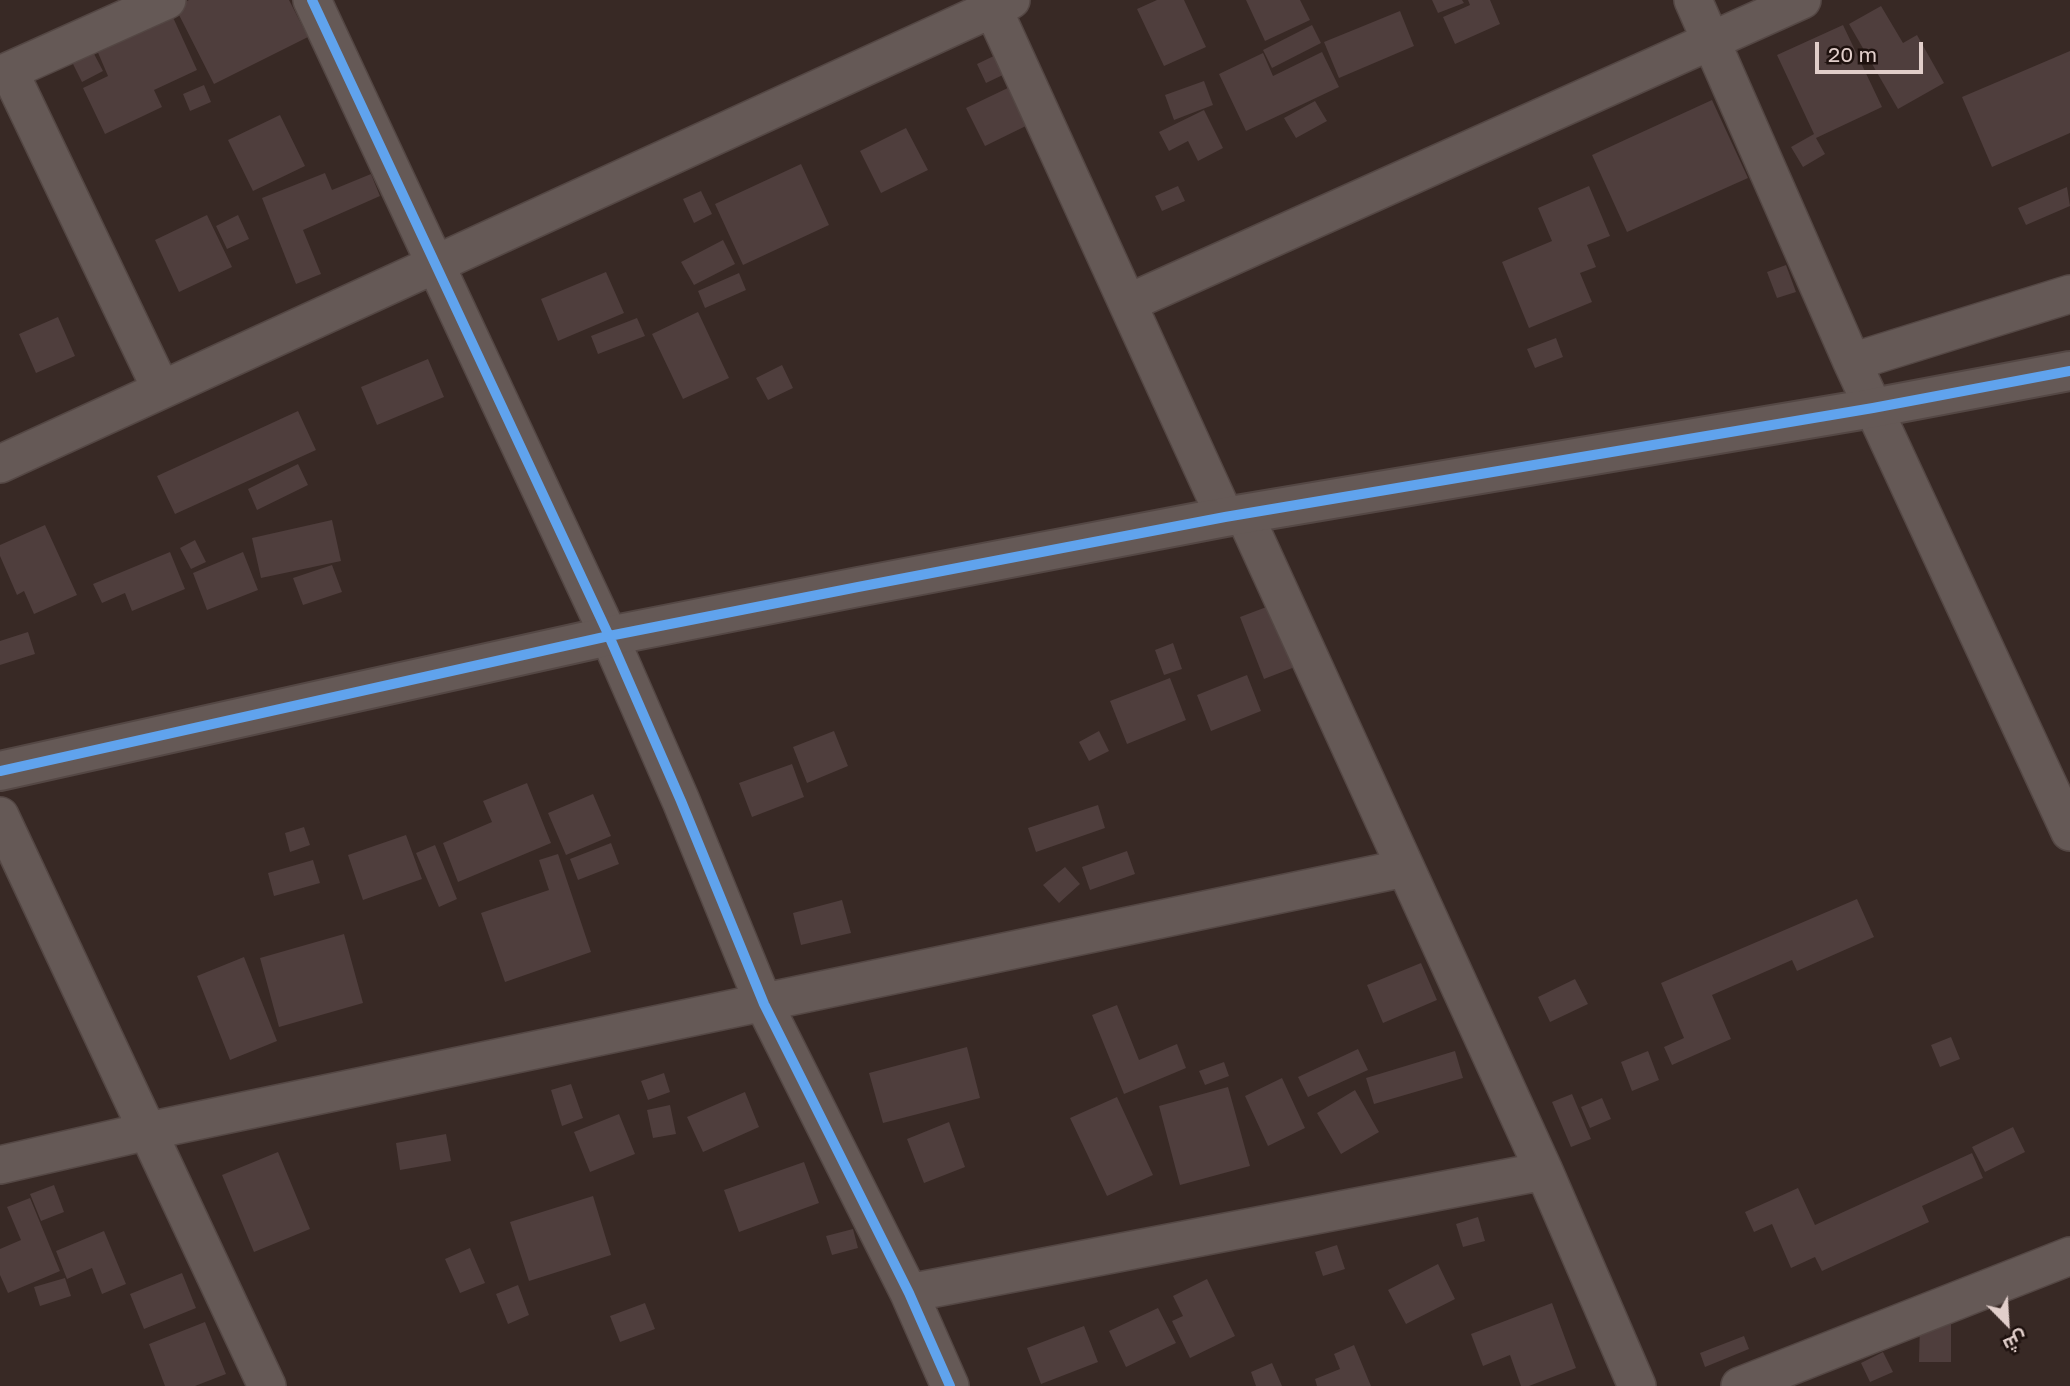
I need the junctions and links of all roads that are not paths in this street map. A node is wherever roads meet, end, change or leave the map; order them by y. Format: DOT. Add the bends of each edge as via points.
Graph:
graph roads {
  1 [pos="167,0"];
  2 [pos="312,0"];
  3 [pos="1693,0"];
  4 [pos="1802,0"];
  5 [pos="998,3"];
  6 [pos="1713,42"];
  7 [pos="5,73"];
  8 [pos="435,262"];
  9 [pos="2070,294"];
  10 [pos="1128,303"];
  11 [pos="1852,362"];
  12 [pos="2070,370"];
  13 [pos="161,389"];
  14 [pos="1873,408"];
  15 [pos="0,464"];
  16 [pos="1234,516"];
  17 [pos="609,636"];
  18 [pos="0,771"];
  19 [pos="0,816"];
  20 [pos="2070,832"];
  21 [pos="1405,868"];
  22 [pos="764,1004"];
  23 [pos="148,1131"];
  24 [pos="0,1165"];
  25 [pos="1544,1171"];
  26 [pos="2070,1256"];
  27 [pos="909,1293"];
  28 [pos="267,1386"];
  29 [pos="950,1386"];
  30 [pos="1637,1386"];
  31 [pos="1740,1386"];
  1 -- 7 [label="street"];
  2 -- 8 [label="street"];
  3 -- 6 [label="street"];
  4 -- 6 [label="street"];
  5 -- 8 [label="street"];
  5 -- 10 [label="street"];
  6 -- 10 [label="street"];
  6 -- 11 [label="street"];
  7 -- 13 [label="street"];
  8 -- 13 [label="street"];
  8 -- 17 [label="street"];
  9 -- 11 [label="street"];
  10 -- 16 [label="street"];
  11 -- 14 [label="street"];
  12 -- 14 [label="street"];
  13 -- 15 [label="street"];
  14 -- 16 [label="street"];
  14 -- 20 [label="street"];
  16 -- 17 [label="street"];
  16 -- 21 [label="street"];
  17 -- 18 [label="street"];
  17 -- 22 [label="street"];
  19 -- 23 [label="street"];
  21 -- 22 [label="street"];
  21 -- 25 [label="street"];
  22 -- 23 [label="street"];
  22 -- 27 [label="street"];
  23 -- 24 [label="street"];
  23 -- 28 [label="street"];
  25 -- 27 [label="street"];
  25 -- 30 [label="street"];
  26 -- 31 [label="street"];
  27 -- 29 [label="street"];
}
